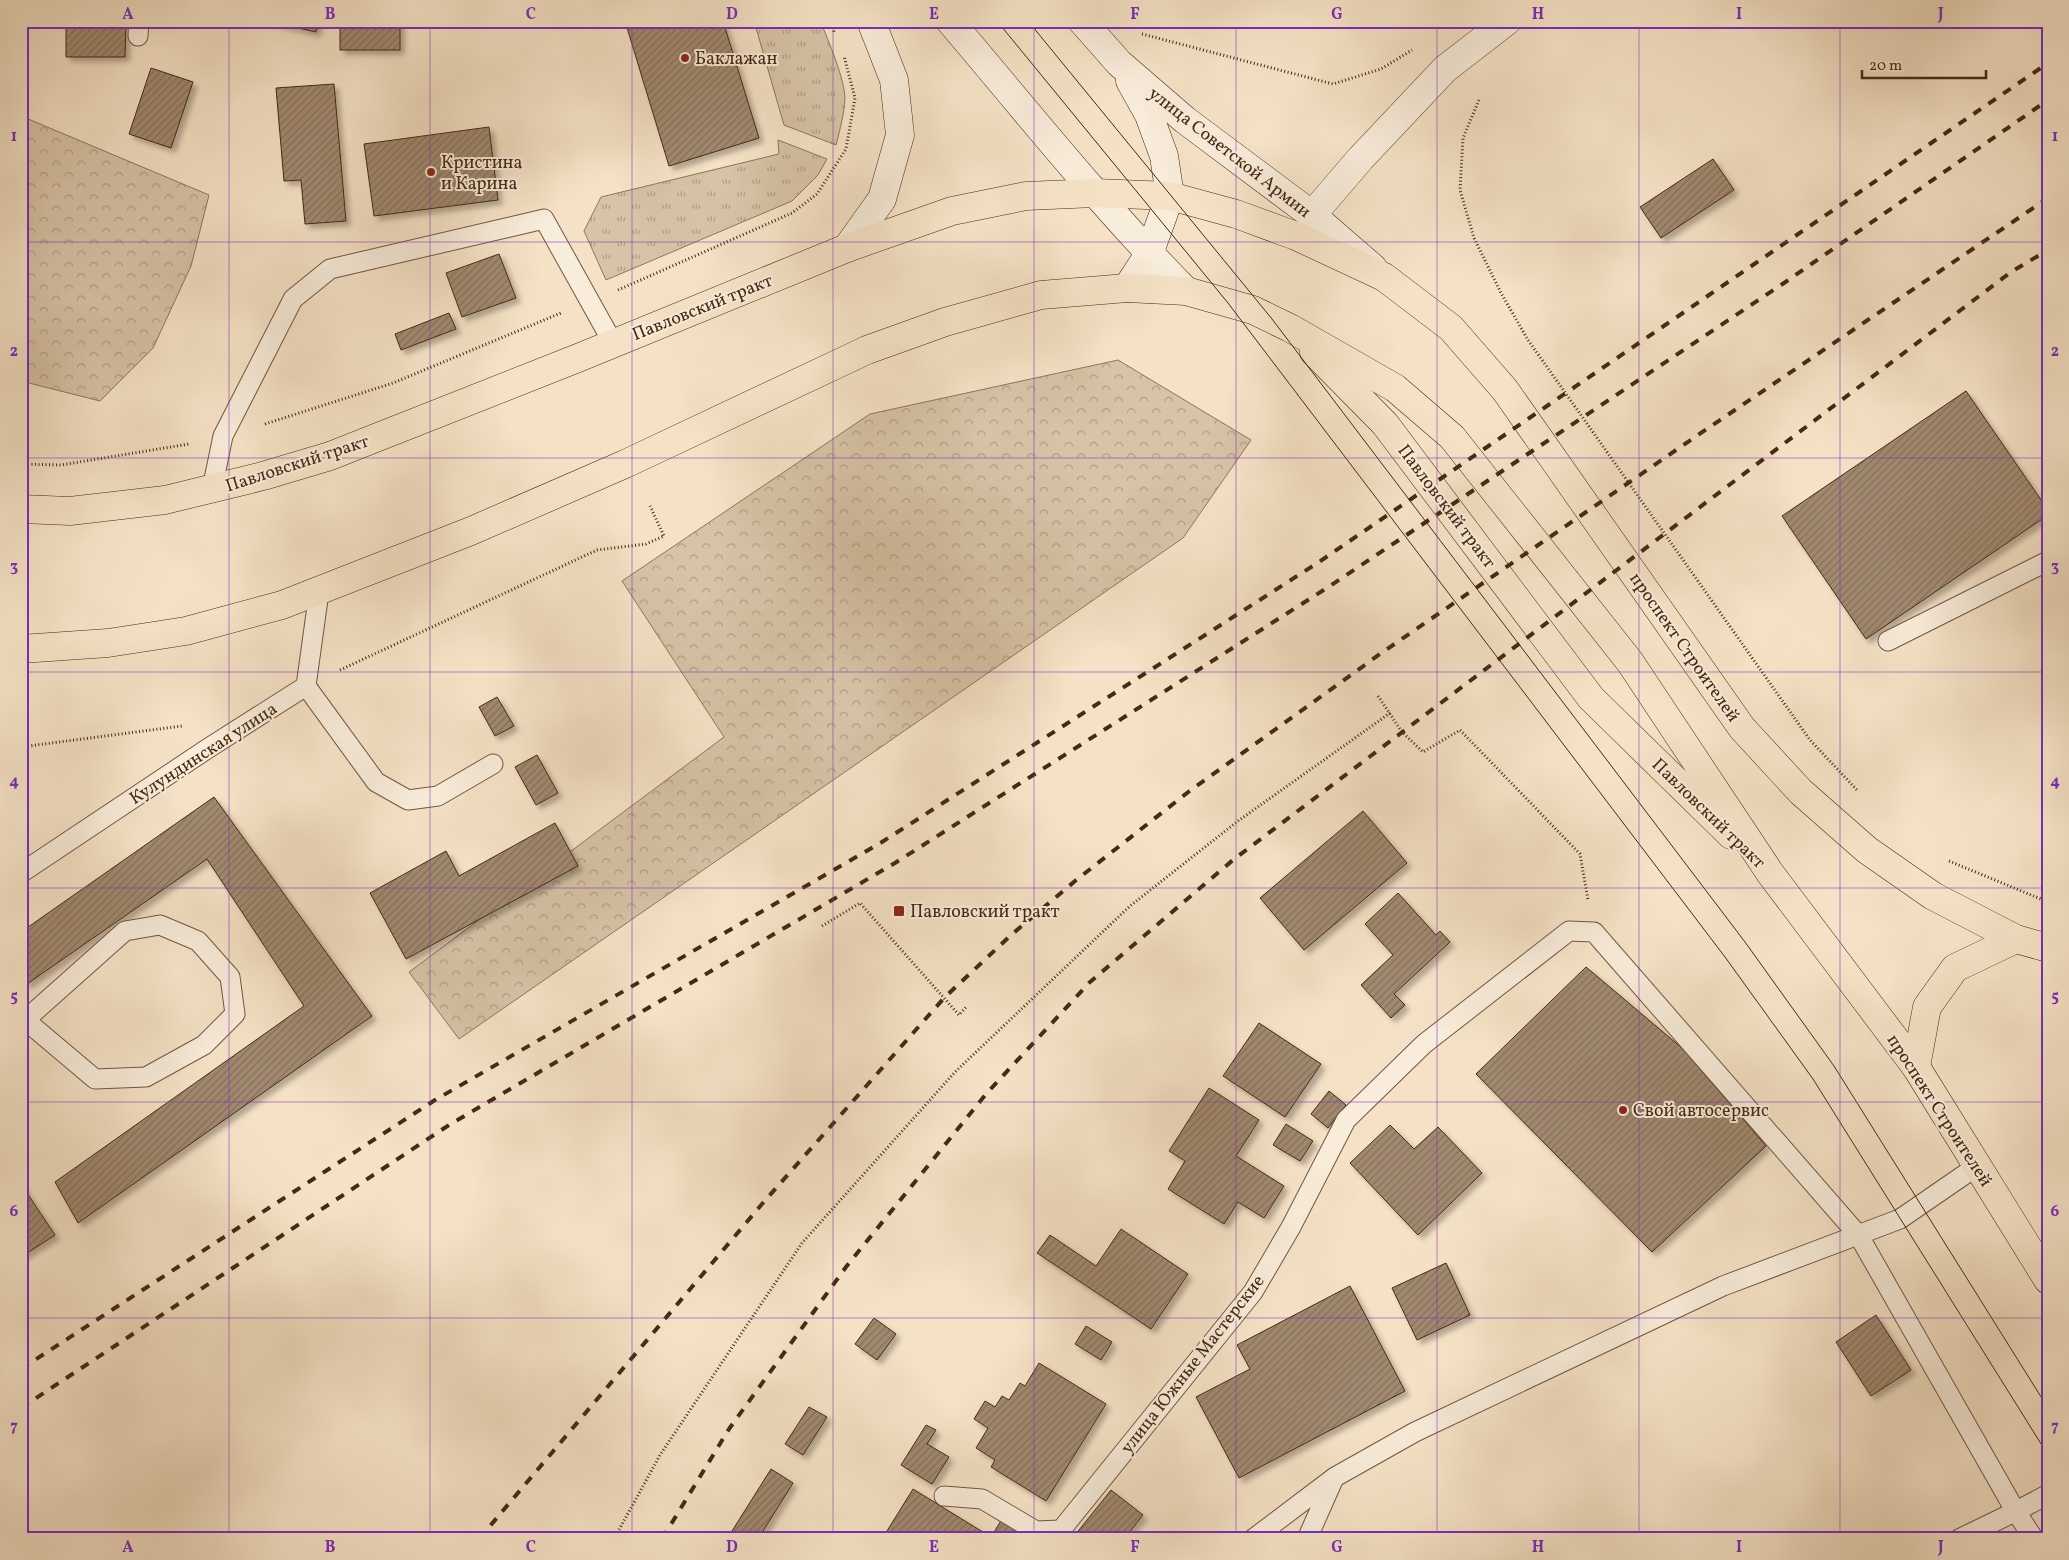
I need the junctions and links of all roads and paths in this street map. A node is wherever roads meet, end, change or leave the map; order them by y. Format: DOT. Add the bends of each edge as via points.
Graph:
graph roads {
  1 [pos="830,21"];
  2 [pos="871,21"];
  3 [pos="950,21"];
  4 [pos="1082,21"];
  5 [pos="1508,21"];
  6 [pos="1137,33"];
  7 [pos="837,37"];
  8 [pos="1419,45"];
  9 [pos="843,53"];
  10 [pos="1119,63"];
  11 [pos="1479,100"];
  12 [pos="1095,192"];
  13 [pos="1170,196"];
  14 [pos="1312,215"];
  15 [pos="847,248"];
  16 [pos="1150,254"];
  17 [pos="1384,277"];
  18 [pos="1126,288"];
  19 [pos="1186,291"];
  20 [pos="590,302"];
  21 [pos="1290,328"];
  22 [pos="613,343"];
  23 [pos="223,436"];
  24 [pos="21,464"];
  25 [pos="212,489"];
  26 [pos="650,506"];
  27 [pos="21,509"];
  28 [pos="2048,561"];
  29 [pos="318,592"];
  30 [pos="1888,641"];
  31 [pos="21,649"];
  32 [pos="306,686"];
  33 [pos="1378,696"];
  34 [pos="1390,713"];
  35 [pos="186,726"];
  36 [pos="21,747"];
  37 [pos="493,764"];
  38 [pos="1863,797"];
  39 [pos="1948,861"];
  40 [pos="21,873"];
  41 [pos="1770,873"];
  42 [pos="2048,902"];
  43 [pos="822,926"];
  44 [pos="1594,932"];
  45 [pos="2016,940"];
  46 [pos="2048,948"];
  47 [pos="967,1006"];
  48 [pos="23,1017"];
  49 [pos="1916,1067"];
  50 [pos="1977,1166"];
  51 [pos="1859,1236"];
  52 [pos="2048,1280"];
  53 [pos="1335,1477"];
  54 [pos="2048,1494"];
  55 [pos="944,1496"];
  56 [pos="2016,1512"];
  57 [pos="614,1539"];
  58 [pos="1253,1539"];
  59 [pos="1307,1539"];
  60 [pos="1959,1539"];
  61 [pos="2034,1539"];
  1 -- 7 [label="path"];
  2 -- 15 [label="main road" via="894,80 900,135 882,199"];
  3 -- 12 [label="main road"];
  4 -- 10 [label="main road, улица Советской Армии"];
  5 -- 14 [label="main road" via="1445,69 1360,158"];
  6 -- 8 [label="path" via="1333,84 1381,69"];
  9 -- 20 [label="path" via="855,98 846,149 817,194 792,213"];
  10 -- 13 [label="main road" via="1149,115 1164,156"];
  10 -- 14 [label="main road, улица Советской Армии" via="1185,120"];
  11 -- 38 [label="path" via="1463,138 1460,190 1474,238 1501,293 1528,340 1810,740"];
  12 -- 13 [label="main road, Павловский тракт"];
  12 -- 15 [label="main road, Павловский тракт" via="1026,196 952,211"];
  12 -- 16 [label="main road"];
  13 -- 16 [label="main road"];
  13 -- 17 [label="main road, Павловский тракт" via="1236,214 1296,236"];
  14 -- 17 [label="main road, улица Советской Армии"];
  15 -- 22 [label="main road, Павловский тракт"];
  16 -- 18 [label="main road"];
  16 -- 19 [label="main road"];
  17 -- 45 [label="main road, проспект Строителей" via="1451,328 1505,390 1742,728 1801,792 1896,871 1933,896"];
  18 -- 19 [label="main road, Павловский тракт"];
  18 -- 29 [label="main road, Павловский тракт" via="1041,295 945,322 867,350 616,468"];
  19 -- 21 [label="main road, Павловский тракт" via="1253,310"];
  20 -- 22 [label="lane"];
  20 -- 23 [label="path" via="392,382"];
  20 -- 23 [label="lane" via="544,219 330,269 293,299"];
  21 -- 41 [label="main road, Павловский тракт" via="1385,424 1591,698"];
  21 -- 41 [label="main road, Павловский тракт" via="1395,388 1452,436 1630,662"];
  22 -- 25 [label="main road, Павловский тракт" via="330,456"];
  23 -- 24 [label="path" via="61,465"];
  23 -- 25 [label="lane"];
  25 -- 27 [label="main road, Павловский тракт" via="165,500 70,511"];
  26 -- 32 [label="path" via="664,536 646,544 597,550"];
  28 -- 30 [label="lane"];
  29 -- 31 [label="main road, Павловский тракт" via="282,606 186,631 108,643"];
  29 -- 32 [label="lane"];
  32 -- 37 [label="lane" via="376,782 408,800 438,796"];
  32 -- 40 [label="lane, Кулундинская улица"];
  33 -- 34 [label="path"];
  34 -- 44 [label="path" via="1402,732 1423,752 1460,730 1580,854"];
  34 -- 57 [label="path" via="1238,821 1130,906 955,1072 802,1244 660,1455"];
  35 -- 36 [label="path"];
  39 -- 42 [label="path"];
  41 -- 49 [label="main road, проспект Строителей"];
  43 -- 47 [label="path" via="860,903 959,1015"];
  44 -- 51 [label="lane"];
  44 -- 55 [label="lane, улица Южные Мастерские" via="1569,931 1424,1044 1346,1120 1291,1228 1253,1292 1061,1530 1036,1531 982,1499"];
  45 -- 46 [label="main road, проспект Строителей"];
  45 -- 49 [label="main road" via="1955,968 1927,1008"];
  48 -- 48 [label="lane" via="94,1079 146,1077 204,1045 235,1014 230,977 198,941 160,925 125,932"];
  49 -- 50 [label="main road, проспект Строителей"];
  50 -- 51 [label="lane" via="1900,1219"];
  50 -- 52 [label="main road, проспект Строителей"];
  51 -- 53 [label="lane" via="1723,1286 1415,1432"];
  51 -- 56 [label="lane"];
  53 -- 58 [label="lane"];
  53 -- 59 [label="lane"];
  54 -- 56 [label="lane"];
  56 -- 60 [label="lane"];
  56 -- 61 [label="lane"];
}
